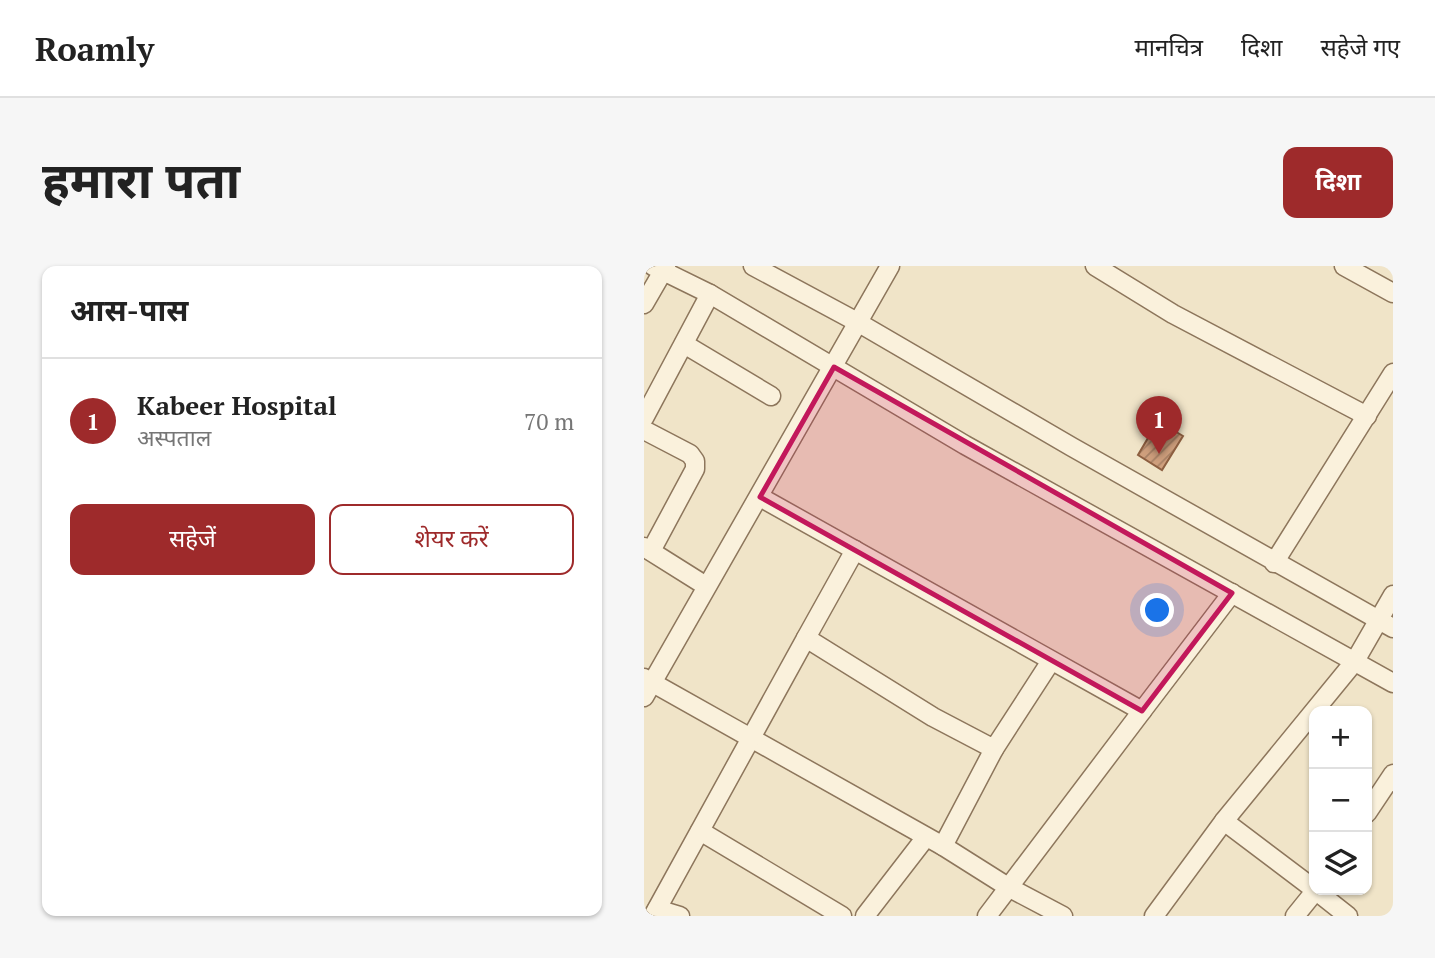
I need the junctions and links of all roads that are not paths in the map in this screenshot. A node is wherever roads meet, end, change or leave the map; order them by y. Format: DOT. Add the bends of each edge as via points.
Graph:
graph roads {
  1 [pos="753,266"];
  2 [pos="890,266"];
  3 [pos="1095,266"];
  4 [pos="1344,266"];
  5 [pos="661,268"];
  6 [pos="710,293"];
  7 [pos="1393,293"];
  8 [pos="644,304"];
  9 [pos="859,323"];
  10 [pos="684,344"];
  11 [pos="834,367"];
  12 [pos="1393,373"];
  13 [pos="771,396"];
  14 [pos="1367,416"];
  15 [pos="644,418"];
  16 [pos="644,430"];
  17 [pos="760,497"];
  18 [pos="648,549"];
  19 [pos="855,550"];
  20 [pos="1275,563"];
  21 [pos="706,586"];
  22 [pos="1232,593"];
  23 [pos="1393,595"];
  24 [pos="1385,624"];
  25 [pos="806,638"];
  26 [pos="1355,660"];
  27 [pos="1051,661"];
  28 [pos="1393,683"];
  29 [pos="647,686"];
  30 [pos="1142,711"];
  31 [pos="752,739"];
  32 [pos="994,749"];
  33 [pos="1393,774"];
  34 [pos="1372,806"];
  35 [pos="1224,821"];
  36 [pos="700,831"];
  37 [pos="926,837"];
  38 [pos="943,846"];
  39 [pos="1309,885"];
  40 [pos="1008,887"];
  41 [pos="1311,895"];
  42 [pos="1321,895"];
  43 [pos="655,913"];
  44 [pos="680,916"];
  45 [pos="842,916"];
  46 [pos="865,916"];
  47 [pos="987,916"];
  48 [pos="1063,916"];
  49 [pos="1154,916"];
  50 [pos="1296,916"];
  51 [pos="1348,916"];
  1 -- 9 [label="street"];
  2 -- 9 [label="street"];
  3 -- 14 [label="street" via="1173,314"];
  4 -- 7 [label="street"];
  5 -- 6 [label="street"];
  5 -- 8 [label="street"];
  6 -- 10 [label="street"];
  6 -- 11 [label="street"];
  9 -- 11 [label="street"];
  9 -- 20 [label="street"];
  10 -- 13 [label="street"];
  10 -- 15 [label="street"];
  11 -- 17 [label="street"];
  11 -- 22 [label="street"];
  12 -- 14 [label="street"];
  14 -- 20 [label="street"];
  16 -- 18 [label="street" via="695,461"];
  17 -- 19 [label="street"];
  17 -- 21 [label="street"];
  18 -- 21 [label="street"];
  19 -- 25 [label="street"];
  19 -- 27 [label="street"];
  20 -- 24 [label="street"];
  21 -- 29 [label="street"];
  22 -- 26 [label="street"];
  22 -- 30 [label="street"];
  23 -- 24 [label="street"];
  24 -- 26 [label="street"];
  25 -- 31 [label="street"];
  25 -- 32 [label="street"];
  26 -- 28 [label="street"];
  26 -- 35 [label="street"];
  27 -- 30 [label="street"];
  27 -- 32 [label="street"];
  29 -- 31 [label="street"];
  30 -- 40 [label="street"];
  31 -- 36 [label="street"];
  31 -- 37 [label="street"];
  32 -- 38 [label="street"];
  33 -- 34 [label="street"];
  35 -- 39 [label="street"];
  35 -- 49 [label="street"];
  36 -- 43 [label="street"];
  36 -- 45 [label="street"];
  37 -- 38 [label="street"];
  37 -- 46 [label="street"];
  38 -- 40 [label="street"];
  40 -- 47 [label="street"];
  40 -- 48 [label="street"];
  41 -- 50 [label="street"];
  42 -- 51 [label="street"];
  43 -- 44 [label="street"];
}
